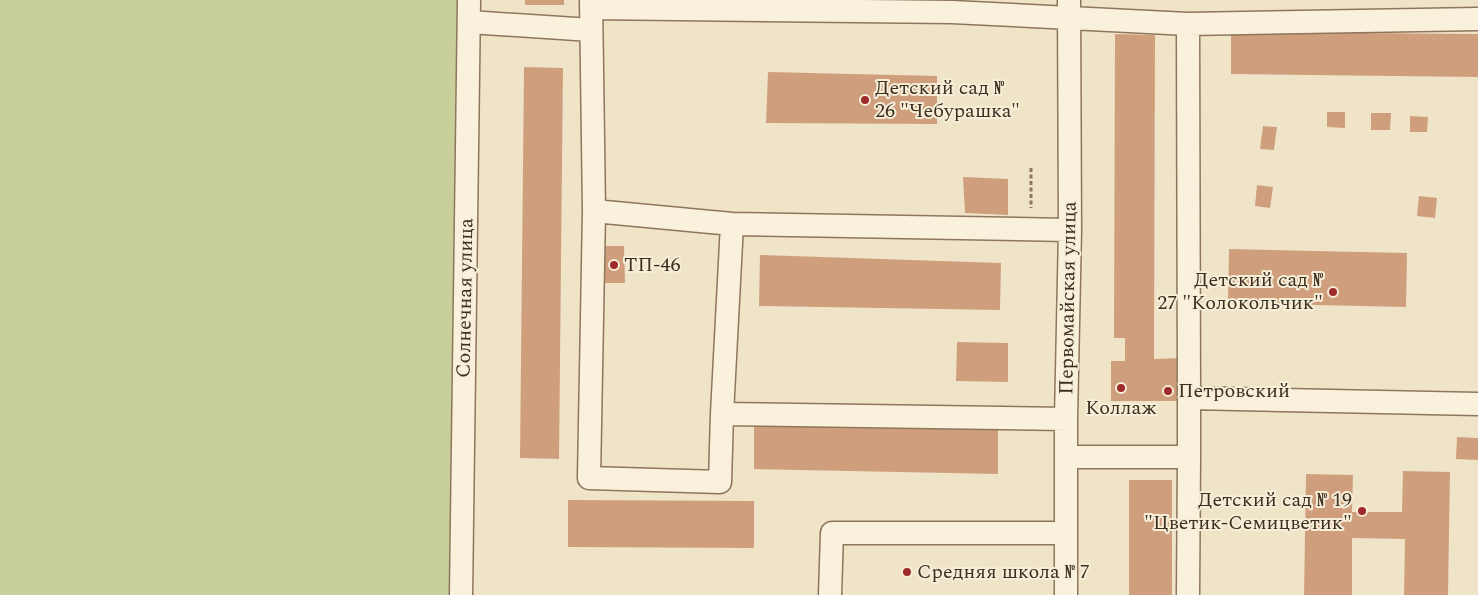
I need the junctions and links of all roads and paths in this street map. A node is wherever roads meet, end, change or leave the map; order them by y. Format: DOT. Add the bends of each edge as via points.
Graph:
graph roads {
  1 [pos="469,0"];
  2 [pos="953,6"];
  3 [pos="1069,10"];
  4 [pos="591,13"];
  5 [pos="1478,19"];
  6 [pos="469,22"];
  7 [pos="1188,24"];
  8 [pos="1030,168"];
  9 [pos="594,211"];
  10 [pos="732,224"];
  11 [pos="1031,229"];
  12 [pos="1070,230"];
  13 [pos="1189,398"];
  14 [pos="1478,404"];
  15 [pos="722,414"];
  16 [pos="1066,419"];
  17 [pos="1066,457"];
  18 [pos="1189,457"];
  19 [pos="1066,533"];
  20 [pos="461,595"];
  21 [pos="830,595"];
  22 [pos="1066,595"];
  23 [pos="1188,595"];
  1 -- 6 [label="street, Солнечная улица"];
  2 -- 3 [label="street"];
  2 -- 4 [label="street"];
  3 -- 7 [label="street"];
  3 -- 12 [label="street, Первомайская улица"];
  4 -- 6 [label="street"];
  4 -- 9 [label="street"];
  5 -- 7 [label="street"];
  6 -- 20 [label="street, Солнечная улица"];
  7 -- 13 [label="street"];
  8 -- 11 [label="path"];
  9 -- 10 [label="street"];
  9 -- 15 [label="street" via="589,478 720,482"];
  10 -- 11 [label="street"];
  10 -- 15 [label="street"];
  11 -- 12 [label="street"];
  12 -- 16 [label="street, Первомайская улица"];
  13 -- 14 [label="street"];
  13 -- 18 [label="street"];
  15 -- 16 [label="street"];
  16 -- 17 [label="street, Первомайская улица"];
  17 -- 18 [label="street"];
  17 -- 19 [label="street, Первомайская улица"];
  18 -- 23 [label="street"];
  19 -- 21 [label="street" via="832,533"];
  19 -- 22 [label="street, Первомайская улица"];
}
